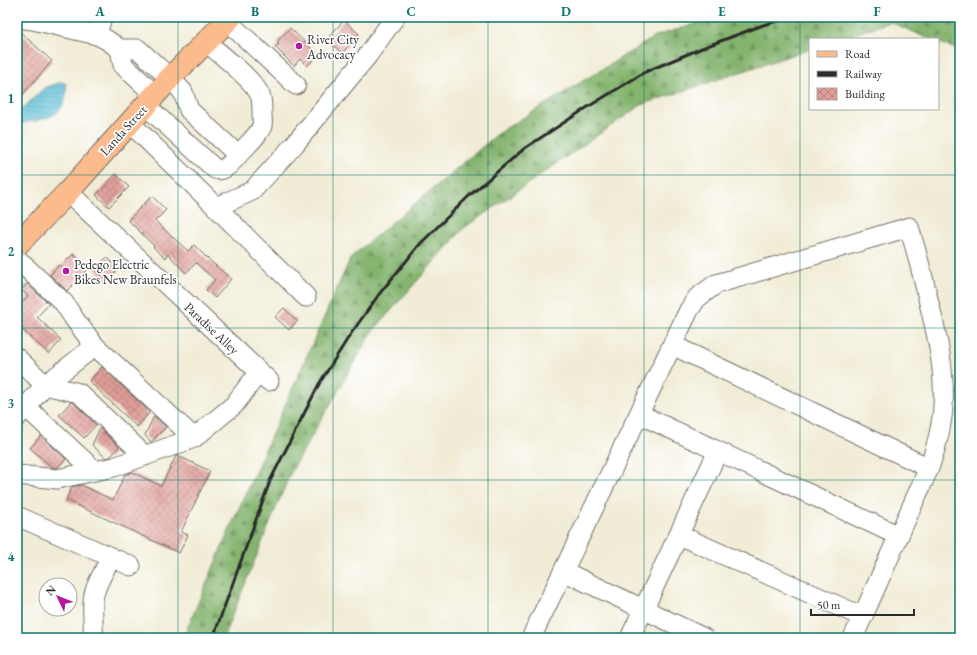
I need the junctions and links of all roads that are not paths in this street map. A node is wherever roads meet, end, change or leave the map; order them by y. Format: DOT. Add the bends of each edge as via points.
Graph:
graph roads {
  1 [pos="395,17"];
  2 [pos="17,18"];
  3 [pos="229,19"];
  4 [pos="99,26"];
  5 [pos="206,42"];
  6 [pos="120,49"];
  7 [pos="170,78"];
  8 [pos="296,85"];
  9 [pos="150,100"];
  10 [pos="130,123"];
  11 [pos="238,155"];
  12 [pos="68,192"];
  13 [pos="216,207"];
  14 [pos="17,245"];
  15 [pos="21,269"];
  16 [pos="306,297"];
  17 [pos="672,345"];
  18 [pos="95,346"];
  19 [pos="17,358"];
  20 [pos="45,385"];
  21 [pos="21,412"];
  22 [pos="639,414"];
  23 [pos="194,438"];
  24 [pos="718,451"];
  25 [pos="145,456"];
  26 [pos="929,468"];
  27 [pos="95,471"];
  28 [pos="17,475"];
  29 [pos="17,516"];
  30 [pos="679,535"];
  31 [pos="899,536"];
  32 [pos="111,557"];
  33 [pos="130,566"];
  34 [pos="563,571"];
  35 [pos="644,610"];
  36 [pos="863,617"];
  37 [pos="93,638"];
  38 [pos="531,638"];
  39 [pos="630,638"];
  40 [pos="704,638"];
  41 [pos="853,638"];
  1 -- 13 [label="street" via="368,55 294,145 252,191"];
  2 -- 4 [label="street"];
  3 -- 5 [label="main road, Landa Street"];
  3 -- 8 [label="street"];
  4 -- 6 [label="street"];
  5 -- 7 [label="main road, Landa Street"];
  5 -- 11 [label="street" via="245,77 261,98 261,127"];
  6 -- 7 [label="street" via="138,49"];
  6 -- 9 [label="street" via="123,64"];
  7 -- 9 [label="main road, Landa Street"];
  7 -- 11 [label="street" via="183,92 189,110"];
  9 -- 10 [label="main road, Landa Street"];
  9 -- 11 [label="street" via="218,171"];
  10 -- 12 [label="main road, Landa Street"];
  10 -- 13 [label="street"];
  12 -- 14 [label="main road, Landa Street"];
  12 -- 23 [label="street, Paradise Alley" via="264,377"];
  13 -- 16 [label="street"];
  15 -- 18 [label="street" via="64,303"];
  17 -- 22 [label="street"];
  17 -- 26 [label="street"];
  17 -- 26 [label="street" via="697,298 716,284 909,227 942,368 943,406 938,442"];
  18 -- 20 [label="street"];
  18 -- 23 [label="street"];
  19 -- 20 [label="street"];
  20 -- 21 [label="street"];
  20 -- 25 [label="street" via="79,393"];
  21 -- 27 [label="street"];
  22 -- 24 [label="street"];
  22 -- 34 [label="street"];
  23 -- 25 [label="street"];
  24 -- 30 [label="street"];
  24 -- 31 [label="street"];
  25 -- 27 [label="street"];
  26 -- 31 [label="street"];
  27 -- 28 [label="street" via="57,479"];
  29 -- 32 [label="street"];
  30 -- 35 [label="street"];
  30 -- 36 [label="street"];
  31 -- 36 [label="street"];
  32 -- 33 [label="street"];
  32 -- 37 [label="street" via="93,599"];
  34 -- 35 [label="street"];
  34 -- 38 [label="street"];
  35 -- 39 [label="street"];
  35 -- 40 [label="street"];
  36 -- 41 [label="street"];
}
